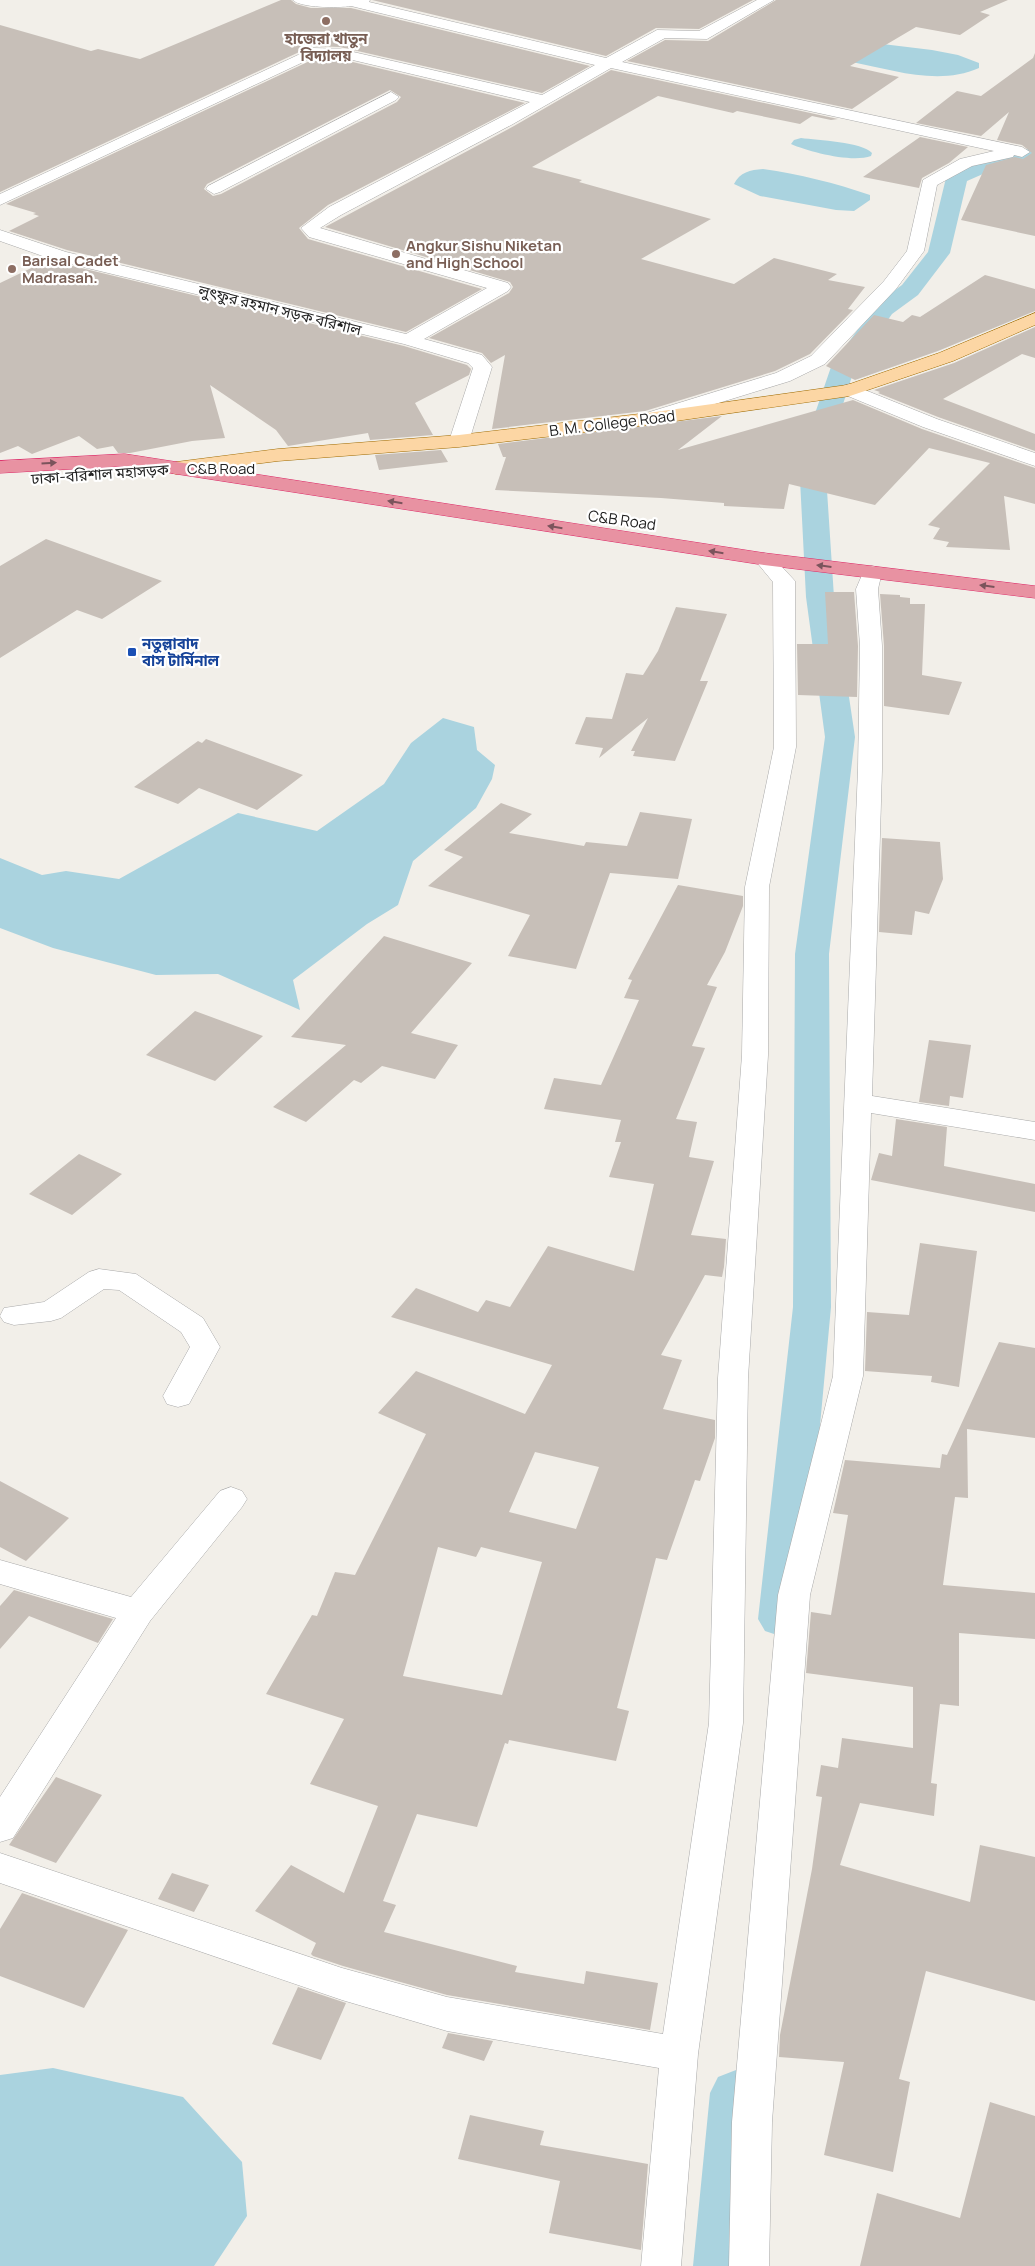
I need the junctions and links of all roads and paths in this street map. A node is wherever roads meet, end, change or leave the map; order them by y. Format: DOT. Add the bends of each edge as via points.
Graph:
graph roads {
  1 [pos="300,0"];
  2 [pos="767,0"];
  3 [pos="359,1"];
  4 [pos="607,63"];
  5 [pos="433,73"];
  6 [pos="544,100"];
  7 [pos="1028,147"];
  8 [pos="214,190"];
  9 [pos="0,200"];
  10 [pos="0,235"];
  11 [pos="1035,318"];
  12 [pos="409,340"];
  13 [pos="850,390"];
  14 [pos="648,419"];
  15 [pos="459,440"];
  16 [pos="1035,460"];
  17 [pos="0,467"];
  18 [pos="176,468"];
  19 [pos="0,481"];
  20 [pos="767,551"];
  21 [pos="873,563"];
  22 [pos="1035,575"];
  23 [pos="1035,592"];
  24 [pos="858,1102"];
  25 [pos="1035,1131"];
  26 [pos="14,1315"];
  27 [pos="178,1396"];
  28 [pos="231,1499"];
  29 [pos="0,1572"];
  30 [pos="138,1612"];
  31 [pos="0,1827"];
  32 [pos="0,1868"];
  33 [pos="679,2054"];
  34 [pos="661,2266"];
  35 [pos="748,2266"];
  1 -- 3 [label="street"];
  2 -- 4 [label="street" via="702,36 662,33"];
  3 -- 4 [label="street"];
  4 -- 6 [label="street"];
  4 -- 7 [label="street"];
  5 -- 6 [label="street"];
  5 -- 8 [label="street"];
  5 -- 9 [label="street" via="340,53 313,52"];
  6 -- 12 [label="street" via="309,228 315,233 502,287"];
  7 -- 14 [label="street" via="955,165 929,183 915,251 890,285 818,360 783,377"];
  10 -- 12 [label="street, লুৎফুর রহমান সড়ক বরিশাল" via="70,258"];
  11 -- 13 [label="main road, B. M. College Road" via="946,356"];
  12 -- 15 [label="street, লুৎফুর রহমান সড়ক বরিশাল" via="475,359 483,367"];
  13 -- 14 [label="main road, B. M. College Road"];
  13 -- 16 [label="street" via="930,423"];
  14 -- 15 [label="main road, B. M. College Road"];
  15 -- 18 [label="main road, B. M. College Road" via="278,455"];
  17 -- 18 [label="highway, ঢাকা-বরিশাল মহাসড়ক, one-way" via="124,460"];
  18 -- 19 [label="highway, ঢাকা-বরিশাল মহাসড়ক"];
  18 -- 20 [label="highway, C&B Road"];
  20 -- 21 [label="highway, C&B Road"];
  20 -- 33 [label="street" via="784,581 785,747 757,887 755,1055 733,1378 726,1723"];
  21 -- 22 [label="highway, C&B Road"];
  23 -- 21 [label="highway, C&B Road, one-way"];
  21 -- 24 [label="street" via="867,589 871,646 870,769"];
  24 -- 25 [label="street"];
  24 -- 35 [label="street" via="848,1376 794,1595 752,2122"];
  26 -- 27 [label="street" via="51,1311 99,1279 126,1281 192,1325 205,1347"];
  28 -- 30 [label="street"];
  29 -- 30 [label="street"];
  30 -- 31 [label="street"];
  32 -- 33 [label="street" via="342,1984 447,2014"];
  33 -- 34 [label="street"];
}
